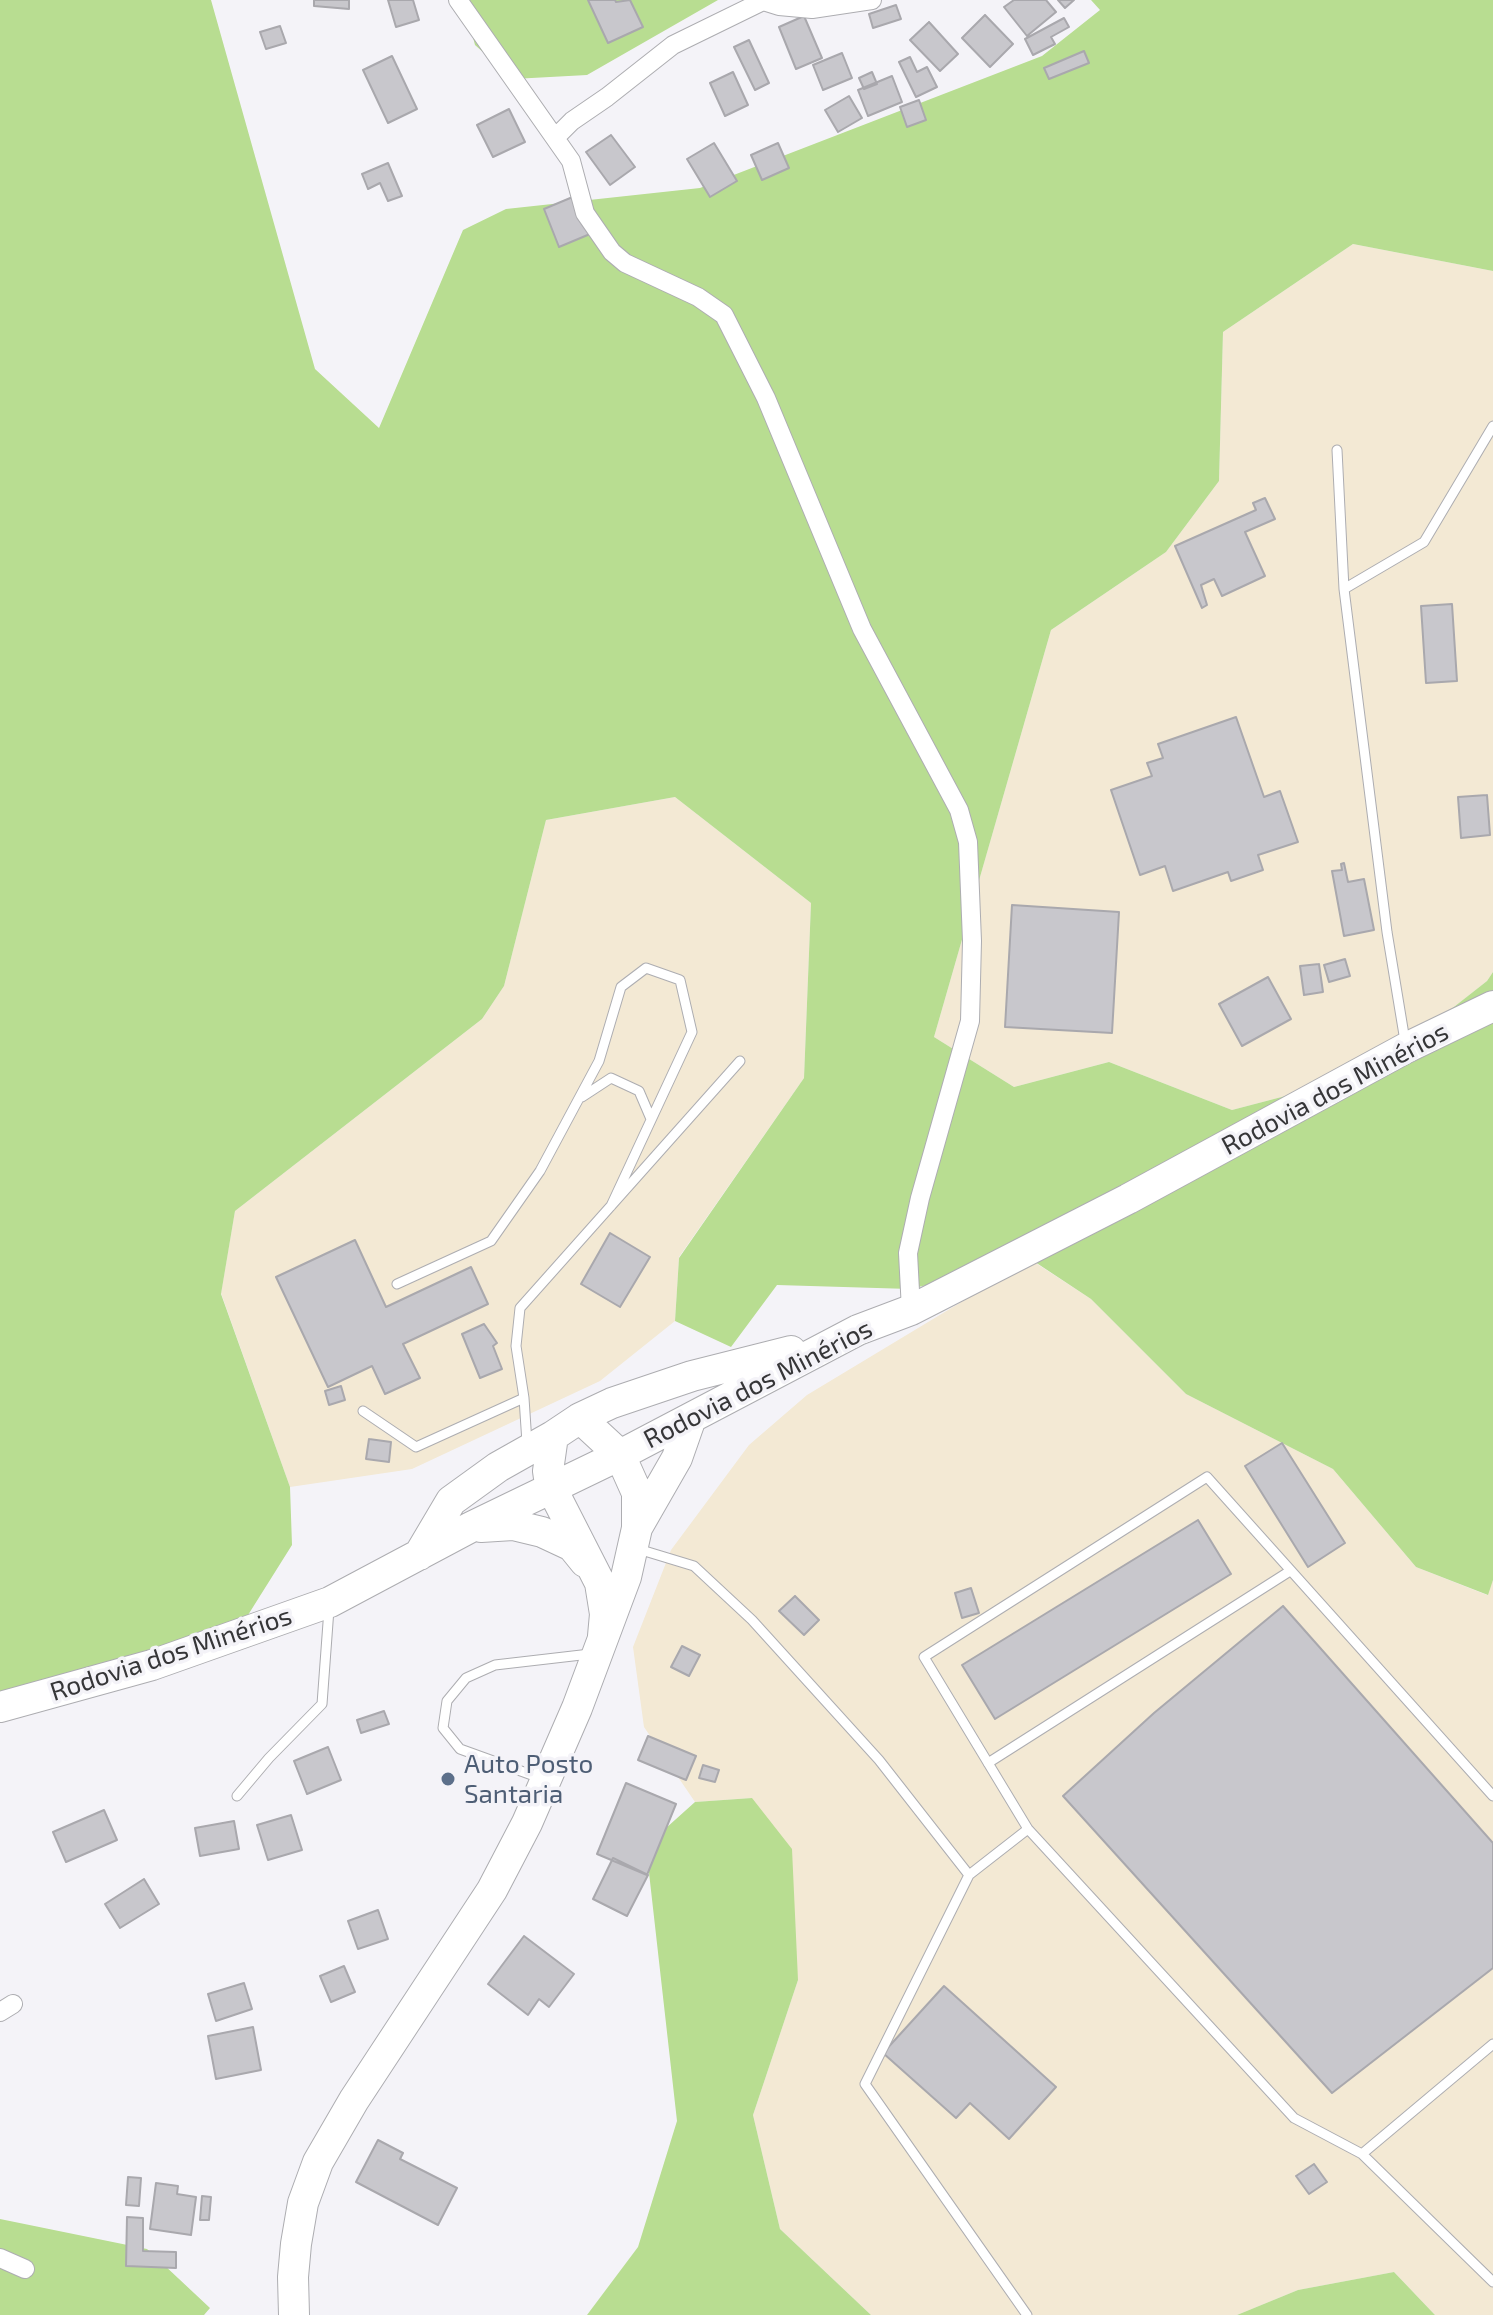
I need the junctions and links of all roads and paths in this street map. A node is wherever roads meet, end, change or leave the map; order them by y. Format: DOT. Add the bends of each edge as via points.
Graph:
graph roads {
  1 [pos="458,0"];
  2 [pos="763,0"];
  3 [pos="872,0"];
  4 [pos="555,138"];
  5 [pos="1493,426"];
  6 [pos="1337,450"];
  7 [pos="1344,589"];
  8 [pos="1493,1006"];
  9 [pos="1406,1048"];
  10 [pos="740,1061"];
  11 [pos="579,1099"];
  12 [pos="651,1119"];
  13 [pos="611,1206"];
  14 [pos="397,1284"];
  15 [pos="911,1310"];
  16 [pos="858,1330"];
  17 [pos="524,1398"];
  18 [pos="363,1411"];
  19 [pos="580,1418"];
  20 [pos="691,1418"];
  21 [pos="540,1443"];
  22 [pos="620,1455"];
  23 [pos="553,1489"];
  24 [pos="471,1527"];
  25 [pos="634,1537"];
  26 [pos="419,1555"];
  27 [pos="1290,1571"];
  28 [pos="600,1583"];
  29 [pos="330,1602"];
  30 [pos="600,1644"];
  31 [pos="0,1707"];
  32 [pos="988,1763"];
  33 [pos="546,1779"];
  34 [pos="237,1796"];
  35 [pos="1493,1796"];
  36 [pos="1028,1829"];
  37 [pos="969,1875"];
  38 [pos="1493,2044"];
  39 [pos="1362,2154"];
  40 [pos="0,2258"];
  41 [pos="25,2269"];
  42 [pos="1493,2282"];
  43 [pos="294,2315"];
  44 [pos="1027,2315"];
  1 -- 4 [label="street"];
  2 -- 3 [label="street" via="812,9"];
  2 -- 4 [label="street" via="673,45"];
  4 -- 15 [label="street" via="571,161 585,213 612,252 724,315 766,398 862,629 959,810 968,842 970,1021 908,1253"];
  5 -- 7 [label="lane" via="1424,542"];
  6 -- 7 [label="lane"];
  7 -- 9 [label="lane"];
  8 -- 9 [label="main road, Rodovia dos Minérios"];
  9 -- 15 [label="main road, Rodovia dos Minérios"];
  10 -- 13 [label="lane"];
  11 -- 12 [label="lane" via="611,1078 639,1091"];
  11 -- 12 [label="lane" via="599,1061 621,987 646,968 680,980 692,1032"];
  11 -- 14 [label="lane" via="540,1171 491,1241"];
  12 -- 13 [label="lane"];
  13 -- 17 [label="lane" via="520,1308 516,1346"];
  15 -- 16 [label="main road, Rodovia dos Minérios"];
  16 -- 19 [label="main road" via="692,1376"];
  16 -- 20 [label="main road, Rodovia dos Minérios"];
  17 -- 18 [label="lane" via="416,1447"];
  17 -- 21 [label="lane"];
  19 -- 21 [label="main road"];
  19 -- 22 [label="main road"];
  20 -- 22 [label="main road, Rodovia dos Minérios"];
  20 -- 25 [label="main road" via="677,1458"];
  21 -- 23 [label="main road"];
  21 -- 26 [label="main road" via="451,1501"];
  22 -- 23 [label="main road, Rodovia dos Minérios"];
  22 -- 25 [label="main road" via="637,1493"];
  23 -- 24 [label="main road, Rodovia dos Minérios"];
  23 -- 28 [label="main road"];
  24 -- 26 [label="main road, Rodovia dos Minérios"];
  24 -- 28 [label="main road" via="513,1525 557,1537 572,1546"];
  25 -- 30 [label="main road" via="626,1577"];
  25 -- 37 [label="lane" via="694,1566 752,1620 879,1760"];
  26 -- 29 [label="main road, Rodovia dos Minérios"];
  27 -- 32 [label="lane"];
  27 -- 32 [label="lane" via="1207,1477 924,1657"];
  27 -- 35 [label="lane"];
  28 -- 30 [label="main road" via="605,1614"];
  29 -- 31 [label="main road, Rodovia dos Minérios" via="152,1665"];
  29 -- 34 [label="lane" via="322,1704"];
  30 -- 33 [label="main road"];
  30 -- 33 [label="lane" via="495,1665 466,1678 447,1701 443,1728 460,1749"];
  32 -- 36 [label="lane"];
  33 -- 43 [label="main road" via="492,1890 318,2162 296,2244"];
  36 -- 37 [label="lane"];
  36 -- 39 [label="lane" via="1294,2118"];
  37 -- 44 [label="lane" via="865,2084"];
  38 -- 39 [label="lane"];
  39 -- 42 [label="lane"];
  40 -- 41 [label="street"];
}
